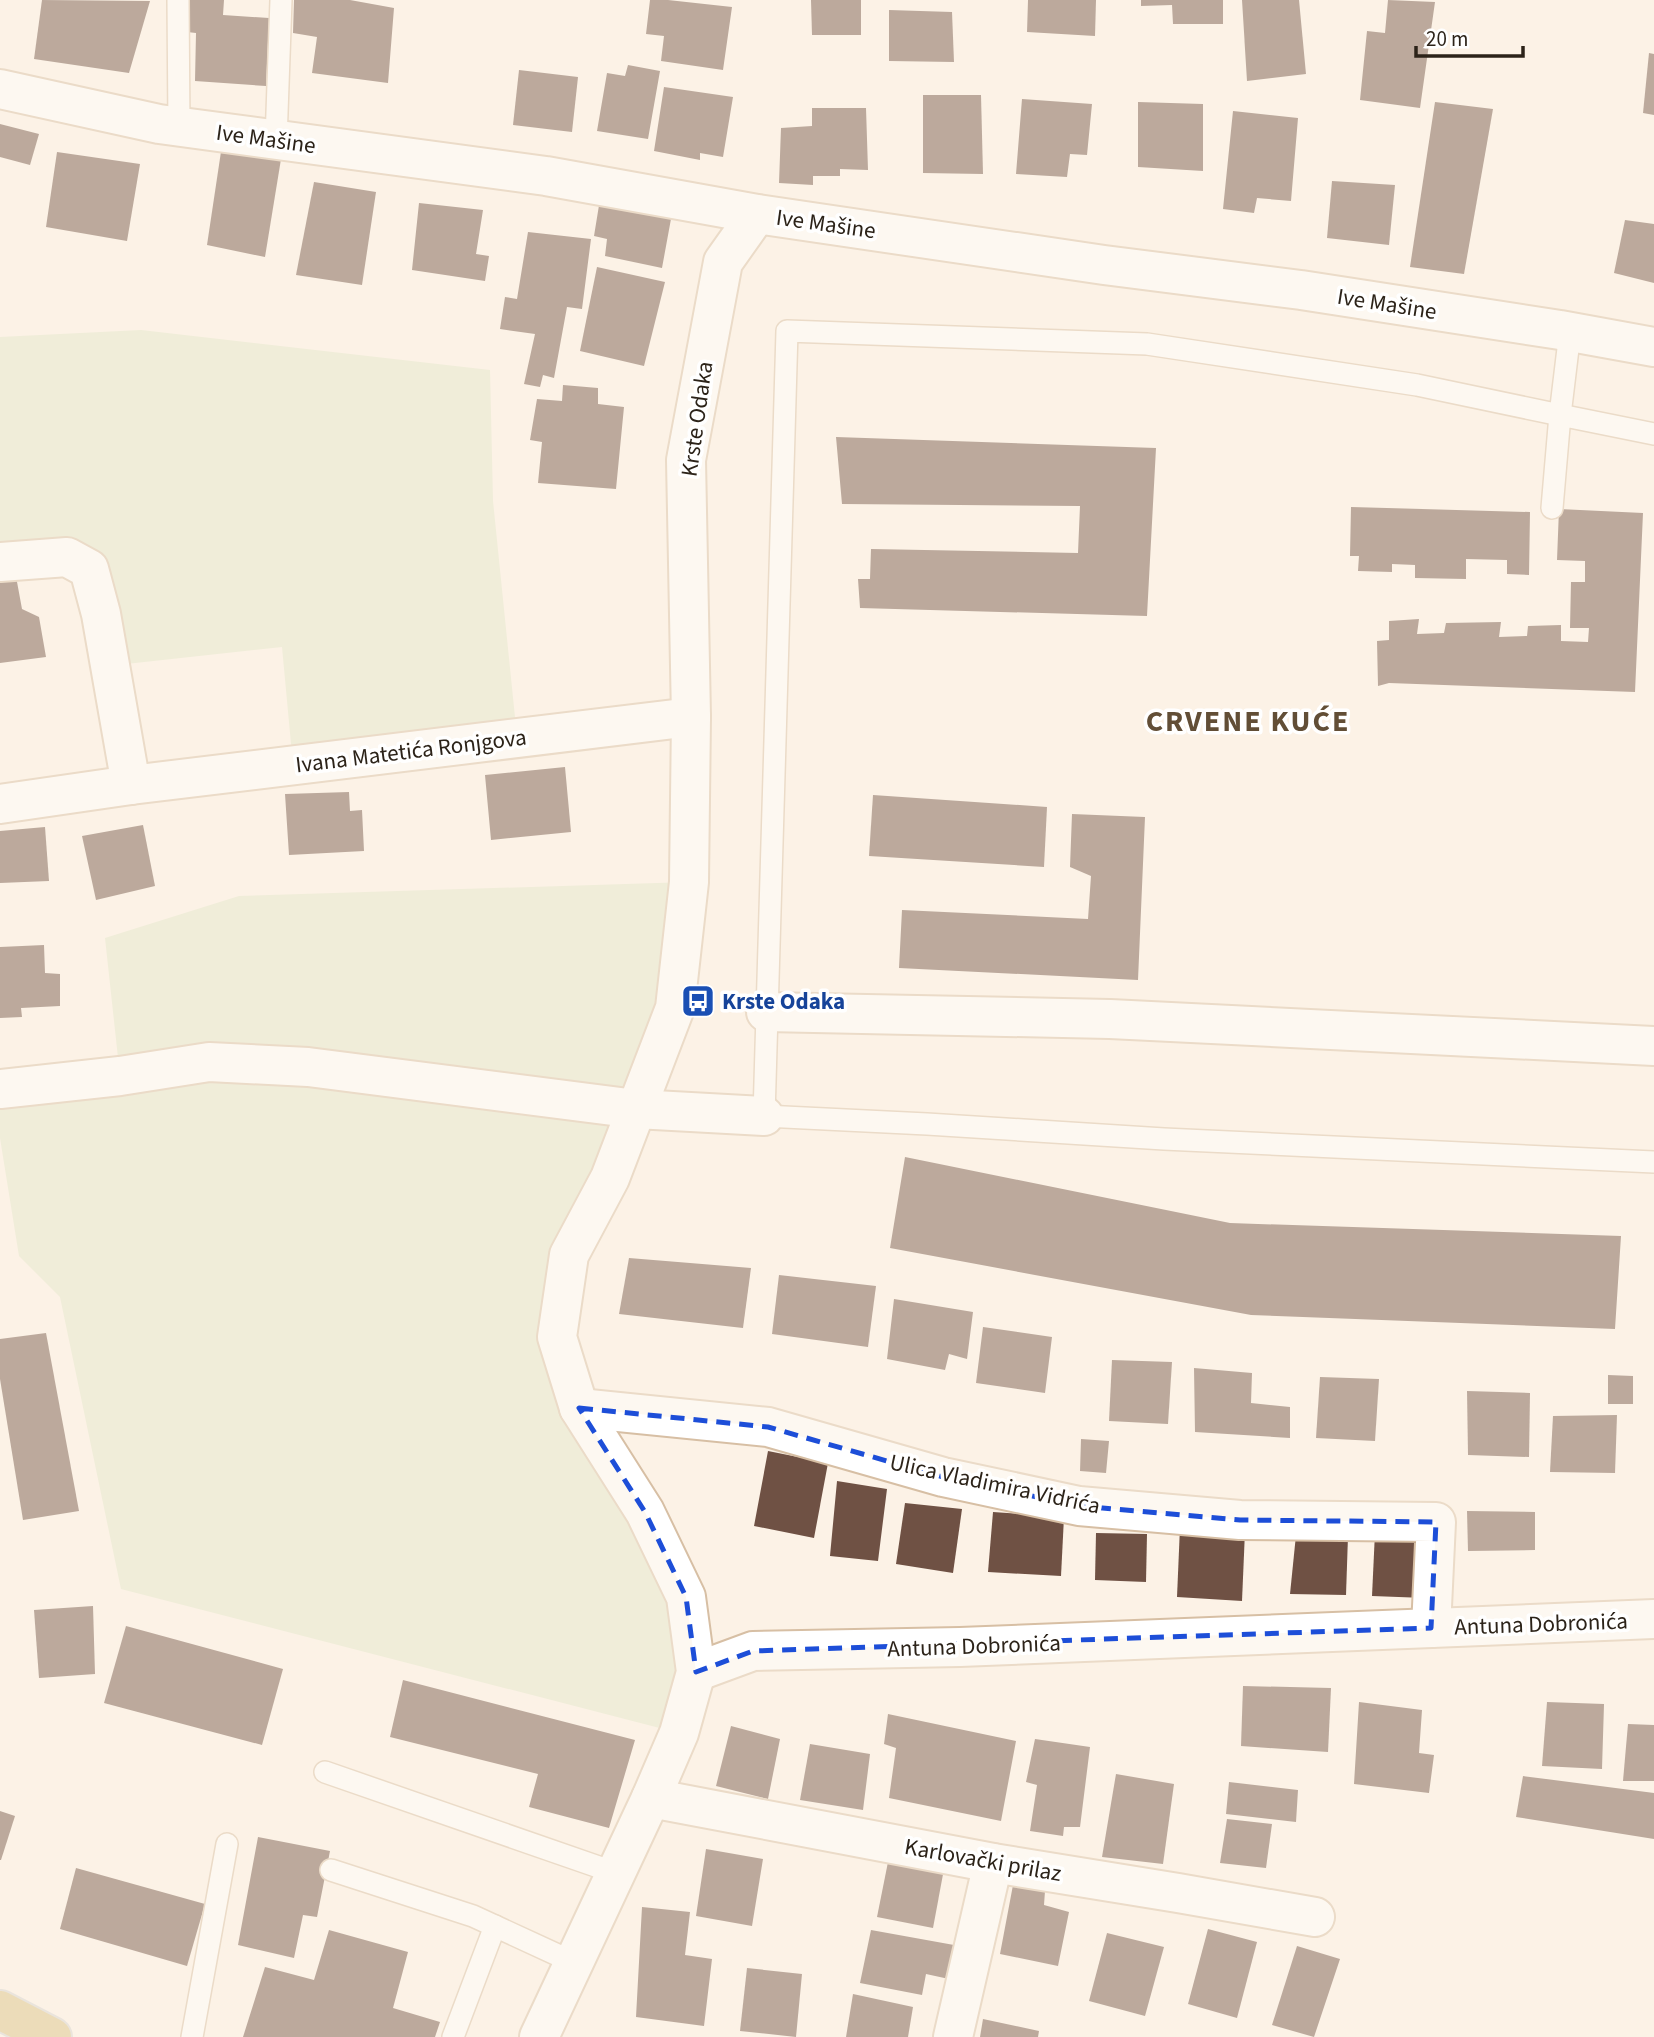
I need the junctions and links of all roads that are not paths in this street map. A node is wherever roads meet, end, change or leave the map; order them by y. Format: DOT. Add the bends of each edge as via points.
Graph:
graph roads {
  1 [pos="178,0"];
  2 [pos="281,0"];
  3 [pos="0,89"];
  4 [pos="179,127"];
  5 [pos="276,141"];
  6 [pos="757,214"];
  7 [pos="1570,332"];
  8 [pos="1654,347"];
  9 [pos="1560,415"];
  10 [pos="1654,434"];
  11 [pos="1552,509"];
  12 [pos="0,562"];
  13 [pos="691,716"];
  14 [pos="131,785"];
  15 [pos="0,804"];
  16 [pos="766,1012"];
  17 [pos="1654,1046"];
  18 [pos="0,1089"];
  19 [pos="636,1109"];
  20 [pos="764,1116"];
  21 [pos="1654,1162"];
  22 [pos="579,1408"];
  23 [pos="1654,1619"];
  24 [pos="1431,1628"];
  25 [pos="696,1672"];
  26 [pos="325,1772"];
  27 [pos="651,1798"];
  28 [pos="227,1844"];
  29 [pos="993,1863"];
  30 [pos="331,1870"];
  31 [pos="616,1873"];
  32 [pos="1315,1917"];
  33 [pos="495,1926"];
  34 [pos="575,1962"];
  35 [pos="0,2010"];
  36 [pos="52,2037"];
  37 [pos="192,2037"];
  38 [pos="453,2037"];
  39 [pos="539,2037"];
  40 [pos="953,2037"];
  1 -- 4 [label="lane"];
  2 -- 5 [label="lane"];
  3 -- 4 [label="street, Ive Mašine"];
  4 -- 5 [label="street, Ive Mašine"];
  5 -- 6 [label="street, Ive Mašine" via="547,176"];
  6 -- 7 [label="street, Ive Mašine"];
  6 -- 13 [label="street, Krste Odaka" via="723,262 686,460"];
  7 -- 8 [label="street, Ive Mašine"];
  7 -- 9 [label="lane"];
  9 -- 10 [label="lane"];
  9 -- 11 [label="lane"];
  9 -- 16 [label="lane" via="1417,385 1147,344 787,331"];
  12 -- 14 [label="street" via="67,557 89,569"];
  13 -- 14 [label="street, Ivana Matetića Ronjgova"];
  13 -- 19 [label="street, Krste Odaka" via="689,882 675,1008"];
  14 -- 15 [label="street, Ivana Matetića Ronjgova"];
  16 -- 17 [label="street" via="1110,1019"];
  16 -- 20 [label="lane"];
  18 -- 19 [label="street" via="209,1062 308,1067"];
  19 -- 20 [label="street"];
  19 -- 22 [label="street, Krste Odaka" via="610,1178 569,1255 557,1337"];
  20 -- 21 [label="lane"];
  22 -- 24 [label="street, Ulica Vladimira Vidrića" via="768,1427 943,1477 1079,1506 1240,1520 1436,1522"];
  22 -- 25 [label="street, Krste Odaka" via="645,1512 686,1597"];
  23 -- 24 [label="street, Antuna Dobronića"];
  24 -- 25 [label="street, Antuna Dobronića" via="753,1651"];
  25 -- 27 [label="street" via="680,1733"];
  26 -- 31 [label="lane"];
  27 -- 29 [label="street, Karlovački prilaz"];
  27 -- 31 [label="street"];
  28 -- 37 [label="lane"];
  29 -- 32 [label="street, Karlovački prilaz"];
  29 -- 40 [label="street"];
  30 -- 33 [label="lane"];
  31 -- 34 [label="street"];
  33 -- 34 [label="lane"];
  33 -- 38 [label="lane"];
  34 -- 39 [label="street"];
  35 -- 36 [label="main road"];
}
